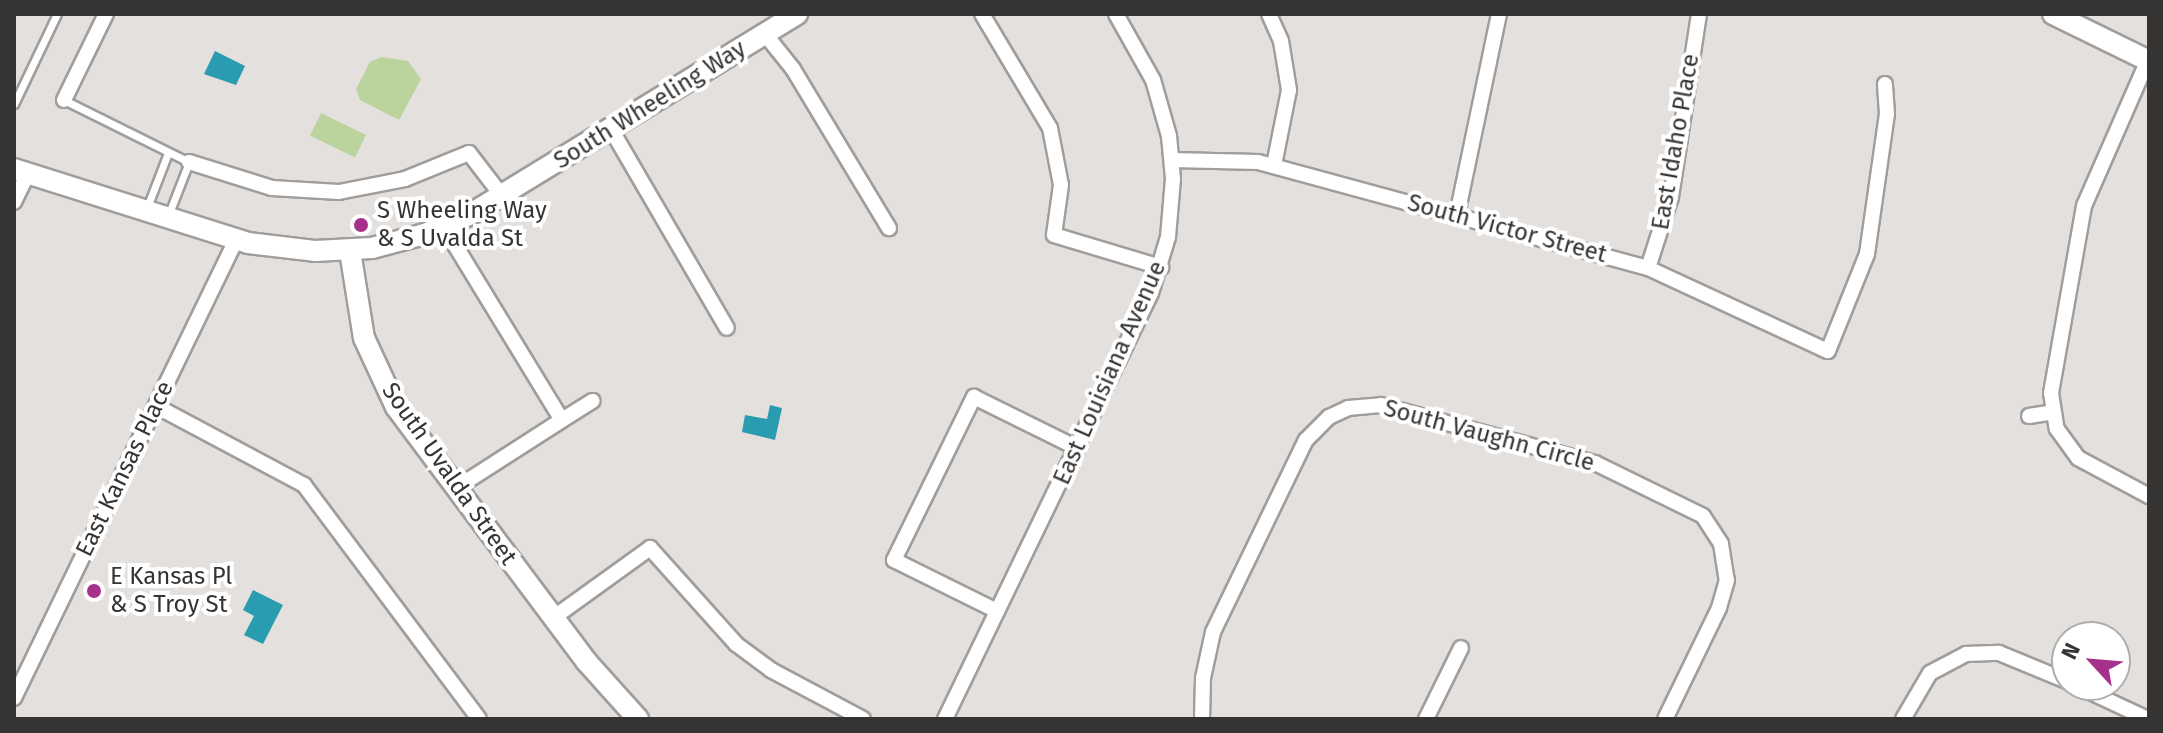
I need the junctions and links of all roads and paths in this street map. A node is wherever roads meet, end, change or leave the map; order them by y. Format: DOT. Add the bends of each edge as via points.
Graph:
graph roads {
  1 [pos="57,14"];
  2 [pos="106,14"];
  3 [pos="797,14"];
  4 [pos="982,14"];
  5 [pos="1116,14"];
  6 [pos="1269,14"];
  7 [pos="1499,14"];
  8 [pos="1699,14"];
  9 [pos="2053,14"];
  10 [pos="765,34"];
  11 [pos="2148,60"];
  12 [pos="1885,84"];
  13 [pos="64,100"];
  14 [pos="14,104"];
  15 [pos="611,129"];
  16 [pos="168,153"];
  17 [pos="1172,160"];
  18 [pos="189,162"];
  19 [pos="1274,165"];
  20 [pos="21,171"];
  21 [pos="502,196"];
  22 [pos="14,202"];
  23 [pos="146,210"];
  24 [pos="1457,215"];
  25 [pos="167,217"];
  26 [pos="444,227"];
  27 [pos="889,228"];
  28 [pos="236,240"];
  29 [pos="350,251"];
  30 [pos="1161,267"];
  31 [pos="1648,268"];
  32 [pos="727,328"];
  33 [pos="592,401"];
  34 [pos="156,406"];
  35 [pos="2053,412"];
  36 [pos="2029,416"];
  37 [pos="562,420"];
  38 [pos="1077,448"];
  39 [pos="456,488"];
  40 [pos="2149,496"];
  41 [pos="997,611"];
  42 [pos="553,618"];
  43 [pos="1461,648"];
  44 [pos="2051,674"];
  45 [pos="14,698"];
  46 [pos="2109,701"];
  47 [pos="479,719"];
  48 [pos="638,719"];
  49 [pos="863,719"];
  50 [pos="945,719"];
  51 [pos="1202,719"];
  52 [pos="1426,719"];
  53 [pos="1665,719"];
  54 [pos="1903,719"];
  55 [pos="2148,719"];
  1 -- 14 [label="lane"];
  2 -- 13 [label="street"];
  3 -- 10 [label="street, South Wheeling Way"];
  4 -- 30 [label="street" via="1050,128 1061,185 1054,235"];
  5 -- 17 [label="street, East Louisiana Avenue" via="1153,80"];
  6 -- 19 [label="street" via="1281,41 1289,90"];
  7 -- 24 [label="street"];
  8 -- 31 [label="street, East Idaho Place" via="1671,197"];
  9 -- 11 [label="street"];
  10 -- 15 [label="street, South Wheeling Way"];
  10 -- 27 [label="street" via="793,69"];
  11 -- 35 [label="street" via="2084,206 2071,260"];
  12 -- 31 [label="street, South Victor Street" via="1887,114 1867,254 1828,351"];
  13 -- 16 [label="lane"];
  15 -- 21 [label="street, South Wheeling Way"];
  15 -- 32 [label="street"];
  16 -- 18 [label="lane"];
  16 -- 23 [label="lane"];
  17 -- 19 [label="street, South Victor Street" via="1232,158"];
  17 -- 30 [label="street, East Louisiana Avenue" via="1172,209"];
  18 -- 21 [label="street" via="272,188 328,192 380,186 469,153"];
  18 -- 25 [label="lane"];
  19 -- 24 [label="street, South Victor Street"];
  20 -- 22 [label="street"];
  20 -- 23 [label="street"];
  21 -- 26 [label="street, South Wheeling Way"];
  23 -- 25 [label="street"];
  24 -- 31 [label="street, South Victor Street"];
  25 -- 28 [label="street"];
  26 -- 29 [label="street, South Wheeling Way"];
  26 -- 37 [label="street"];
  28 -- 29 [label="street" via="291,250"];
  28 -- 34 [label="street, East Kansas Place"];
  29 -- 39 [label="street, South Uvalda Street" via="358,317 377,372"];
  30 -- 38 [label="street, East Louisiana Avenue"];
  33 -- 37 [label="street"];
  34 -- 45 [label="street, East Kansas Place"];
  34 -- 47 [label="street" via="304,485"];
  35 -- 36 [label="street"];
  35 -- 40 [label="street" via="2078,458"];
  37 -- 39 [label="street"];
  38 -- 41 [label="street, East Louisiana Avenue"];
  38 -- 41 [label="street" via="974,397 894,560"];
  39 -- 42 [label="street, South Uvalda Street"];
  41 -- 50 [label="street, East Louisiana Avenue"];
  42 -- 48 [label="street, South Uvalda Street"];
  42 -- 49 [label="street" via="650,548 736,644 771,670"];
  43 -- 52 [label="street"];
  44 -- 54 [label="street" via="1999,653 1966,654 1930,673"];
  46 -- 55 [label="street"];
  51 -- 53 [label="street, South Vaughn Circle" via="1203,678 1213,632 1306,440 1329,417 1364,405 1393,407 1595,463 1703,516 1721,544 1727,580 1719,608"];
}
